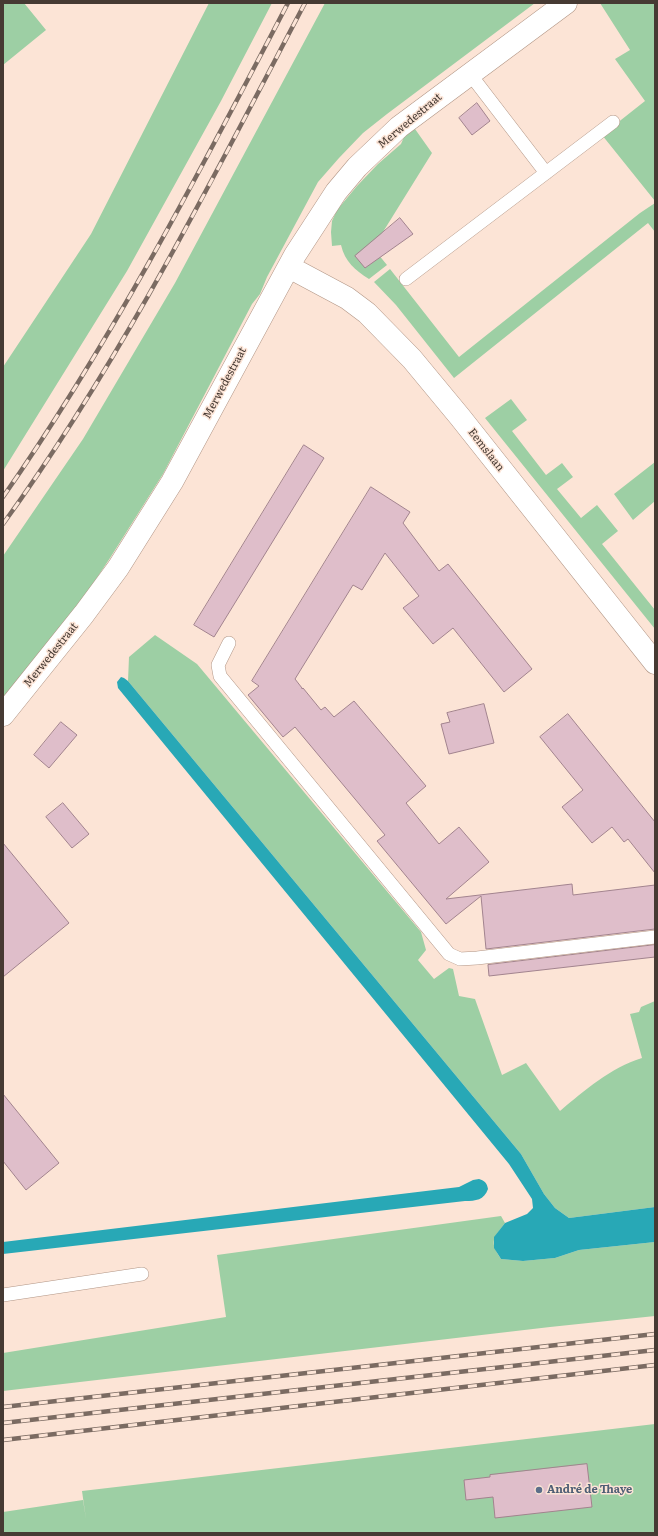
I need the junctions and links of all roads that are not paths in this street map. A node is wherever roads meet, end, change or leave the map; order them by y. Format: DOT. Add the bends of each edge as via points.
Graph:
graph roads {
  1 [pos="566,3"];
  2 [pos="470,74"];
  3 [pos="613,122"];
  4 [pos="546,173"];
  5 [pos="289,267"];
  6 [pos="406,279"];
  7 [pos="229,643"];
  8 [pos="655,664"];
  9 [pos="3,715"];
  10 [pos="655,937"];
  11 [pos="142,1274"];
  12 [pos="3,1295"];
  1 -- 2 [label="street, Merwedestraat"];
  2 -- 4 [label="lane"];
  2 -- 5 [label="street, Merwedestraat" via="399,127 357,167 321,214"];
  3 -- 4 [label="lane"];
  4 -- 6 [label="lane"];
  5 -- 8 [label="street, Eemslaan" via="346,298 367,313 412,359"];
  5 -- 9 [label="street, Merwedestraat" via="172,482 118,568"];
  7 -- 10 [label="lane" via="218,665 220,676 449,954 460,959 477,958"];
  11 -- 12 [label="lane"];
}
